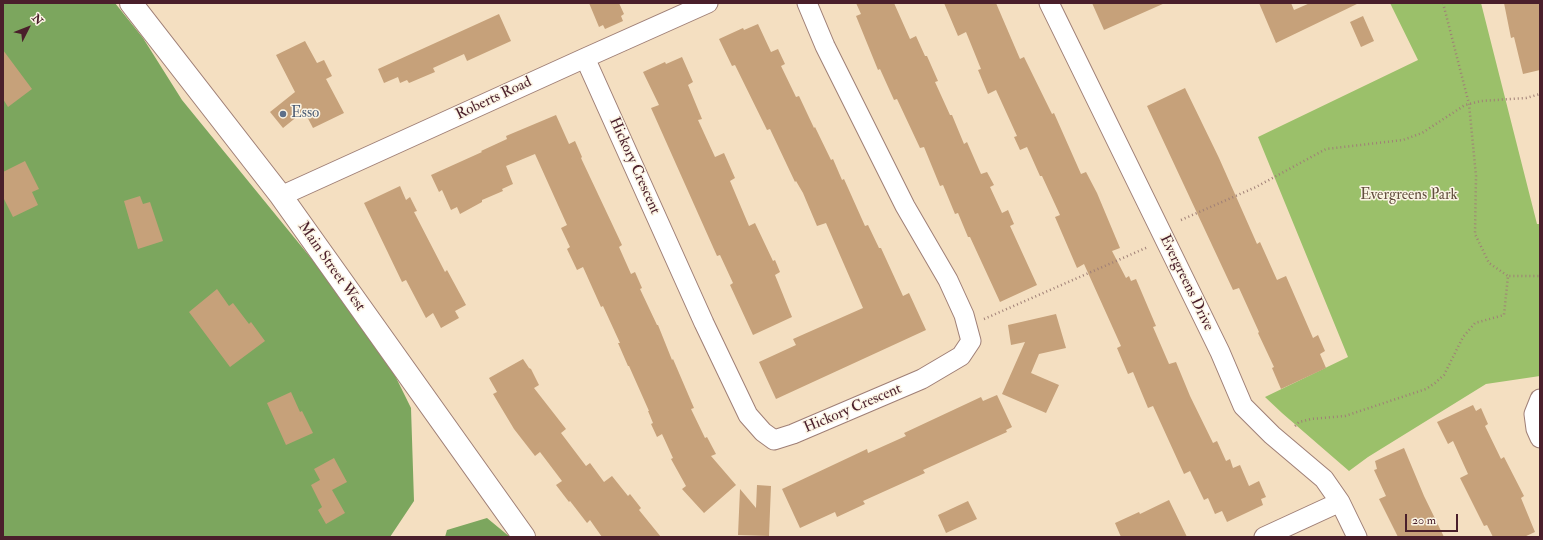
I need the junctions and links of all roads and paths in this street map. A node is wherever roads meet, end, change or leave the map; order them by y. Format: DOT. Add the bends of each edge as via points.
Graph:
graph roads {
  1 [pos="131,3"];
  2 [pos="708,3"];
  3 [pos="807,3"];
  4 [pos="1049,3"];
  5 [pos="1443,3"];
  6 [pos="585,58"];
  7 [pos="1540,94"];
  8 [pos="1469,104"];
  9 [pos="281,196"];
  10 [pos="1181,220"];
  11 [pos="1154,244"];
  12 [pos="1508,276"];
  13 [pos="1540,276"];
  14 [pos="978,322"];
  15 [pos="1540,399"];
  16 [pos="1295,426"];
  17 [pos="1540,438"];
  18 [pos="1340,502"];
  19 [pos="524,537"];
  20 [pos="1264,537"];
  21 [pos="1357,537"];
  1 -- 9 [label="main road, Main Street West"];
  2 -- 6 [label="street, Roberts Road"];
  3 -- 6 [label="street, Hickory Crescent" via="825,46 905,206 948,280 964,315 971,341 961,356 922,379 774,440 763,432 748,414 704,323"];
  4 -- 18 [label="street, Evergreens Drive" via="1220,352 1243,406 1272,435 1324,479"];
  5 -- 8 [label="path"];
  6 -- 9 [label="street, Roberts Road"];
  7 -- 8 [label="path" via="1526,98"];
  8 -- 10 [label="path" via="1422,134 1403,140 1326,149 1256,187"];
  8 -- 12 [label="path" via="1476,176 1474,234 1489,263"];
  9 -- 19 [label="main road, Main Street West"];
  11 -- 14 [label="path"];
  12 -- 13 [label="path"];
  12 -- 16 [label="path" via="1504,315 1474,323 1463,337 1444,375 1435,383 1416,393 1345,416 1310,418"];
  15 -- 17 [label="street" via="1534,414"];
  18 -- 20 [label="street"];
  18 -- 21 [label="street, Evergreens Drive"];
}
